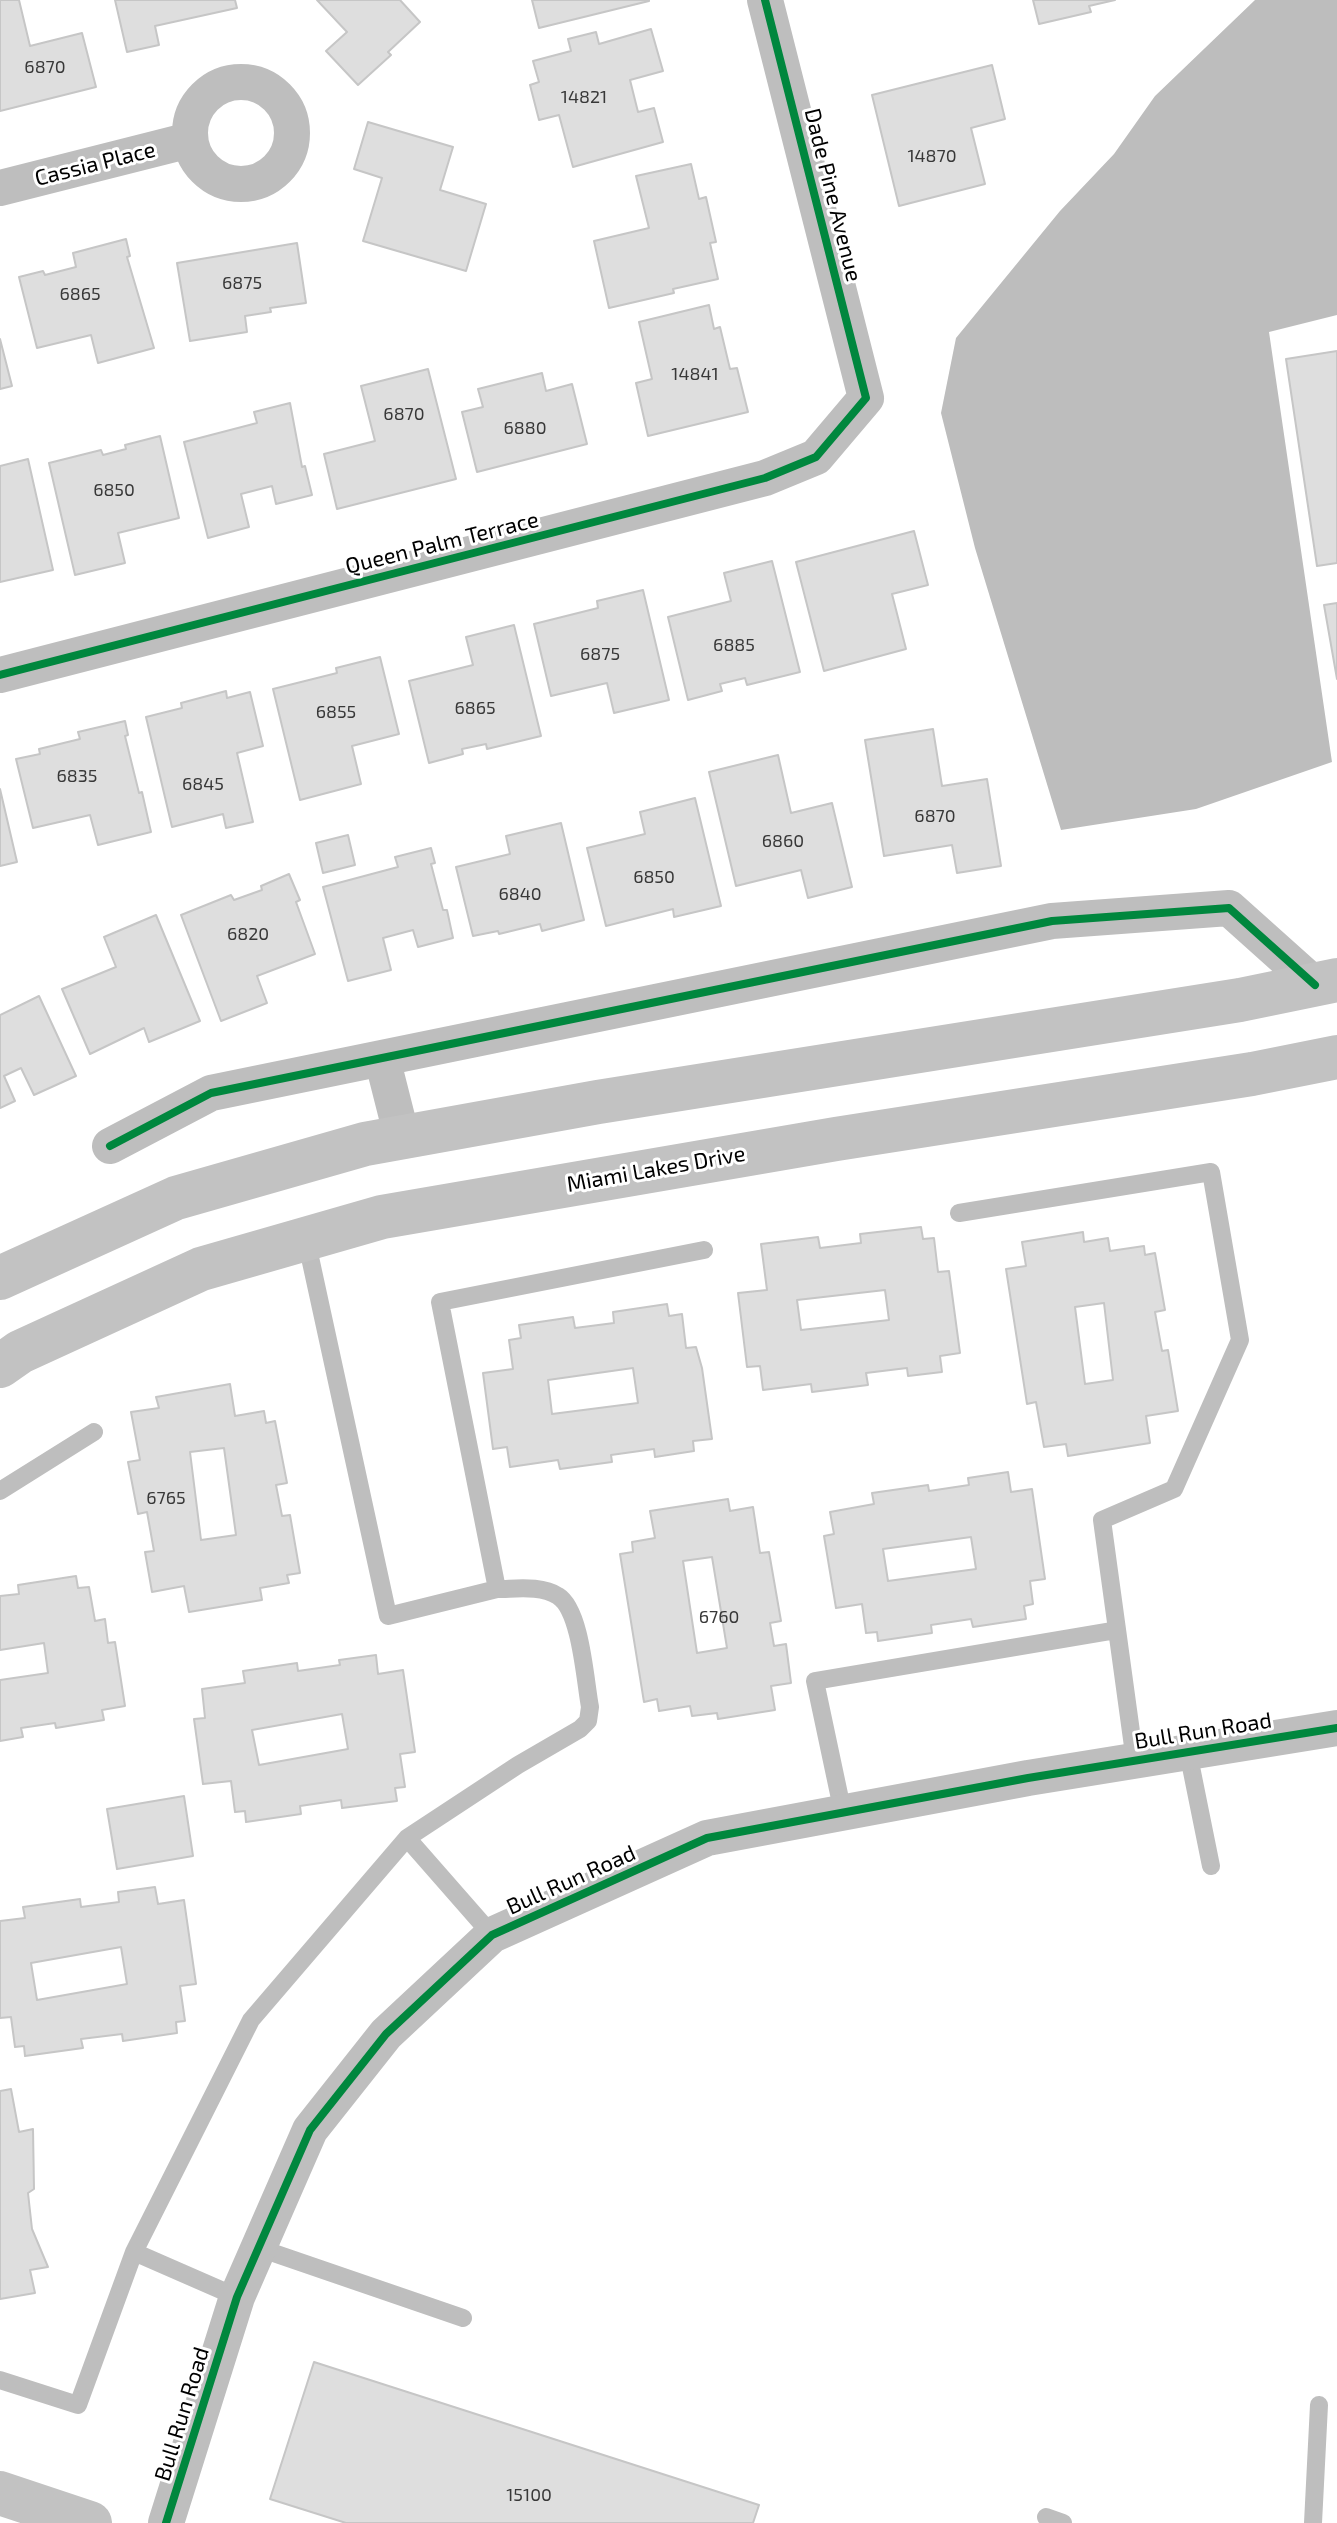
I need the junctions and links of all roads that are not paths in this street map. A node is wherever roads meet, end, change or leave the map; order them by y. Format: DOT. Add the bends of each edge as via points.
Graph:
graph roads {
  1 [pos="765,0"];
  2 [pos="190,140"];
  3 [pos="0,188"];
  4 [pos="866,398"];
  5 [pos="0,675"];
  6 [pos="1326,983"];
  7 [pos="1337,1057"];
  8 [pos="382,1058"];
  9 [pos="402,1137"];
  10 [pos="110,1146"];
  11 [pos="959,1213"];
  12 [pos="306,1239"];
  13 [pos="704,1250"];
  14 [pos="0,1278"];
  15 [pos="0,1366"];
  16 [pos="94,1432"];
  17 [pos="0,1491"];
  18 [pos="497,1589"];
  19 [pos="1117,1630"];
  20 [pos="1337,1728"];
  21 [pos="1188,1752"];
  22 [pos="1135,1761"];
  23 [pos="843,1813"];
  24 [pos="407,1838"];
  25 [pos="1211,1866"];
  26 [pos="492,1935"];
  27 [pos="259,2248"];
  28 [pos="134,2252"];
  29 [pos="237,2297"];
  30 [pos="463,2318"];
  31 [pos="0,2380"];
  32 [pos="1319,2405"];
  33 [pos="0,2493"];
  34 [pos="90,2523"];
  35 [pos="166,2523"];
  36 [pos="1313,2523"];
  1 -- 4 [label="street, Dade Pine Avenue"];
  2 -- 3 [label="street, Cassia Place"];
  4 -- 5 [label="street, Queen Palm Terrace" via="816,457 765,478"];
  6 -- 8 [label="street" via="1229,908 1052,921"];
  6 -- 9 [label="main road"];
  7 -- 12 [label="main road, Miami Lakes Drive" via="382,1217"];
  8 -- 9 [label="street"];
  8 -- 10 [label="street" via="211,1093"];
  9 -- 14 [label="main road" via="176,1198"];
  11 -- 19 [label="lane" via="1211,1172 1240,1340 1174,1489 1102,1520"];
  12 -- 15 [label="main road, Miami Lakes Drive" via="201,1269"];
  12 -- 18 [label="lane" via="388,1616"];
  13 -- 18 [label="lane" via="440,1302"];
  16 -- 17 [label="lane"];
  18 -- 24 [label="lane" via="539,1589 559,1596 573,1611 588,1721"];
  19 -- 22 [label="lane"];
  19 -- 23 [label="lane" via="815,1681"];
  20 -- 21 [label="street, Bull Run Road"];
  21 -- 22 [label="street, Bull Run Road"];
  21 -- 25 [label="lane"];
  22 -- 23 [label="street, Bull Run Road"];
  23 -- 26 [label="street, Bull Run Road" via="707,1838"];
  24 -- 26 [label="lane"];
  24 -- 28 [label="lane" via="251,2020"];
  26 -- 27 [label="street, Bull Run Road" via="386,2034 310,2130"];
  27 -- 29 [label="street, Bull Run Road"];
  27 -- 30 [label="lane"];
  28 -- 29 [label="lane"];
  28 -- 31 [label="lane" via="78,2405"];
  29 -- 35 [label="street, Bull Run Road"];
  32 -- 36 [label="lane"];
  33 -- 34 [label="main road"];
}
